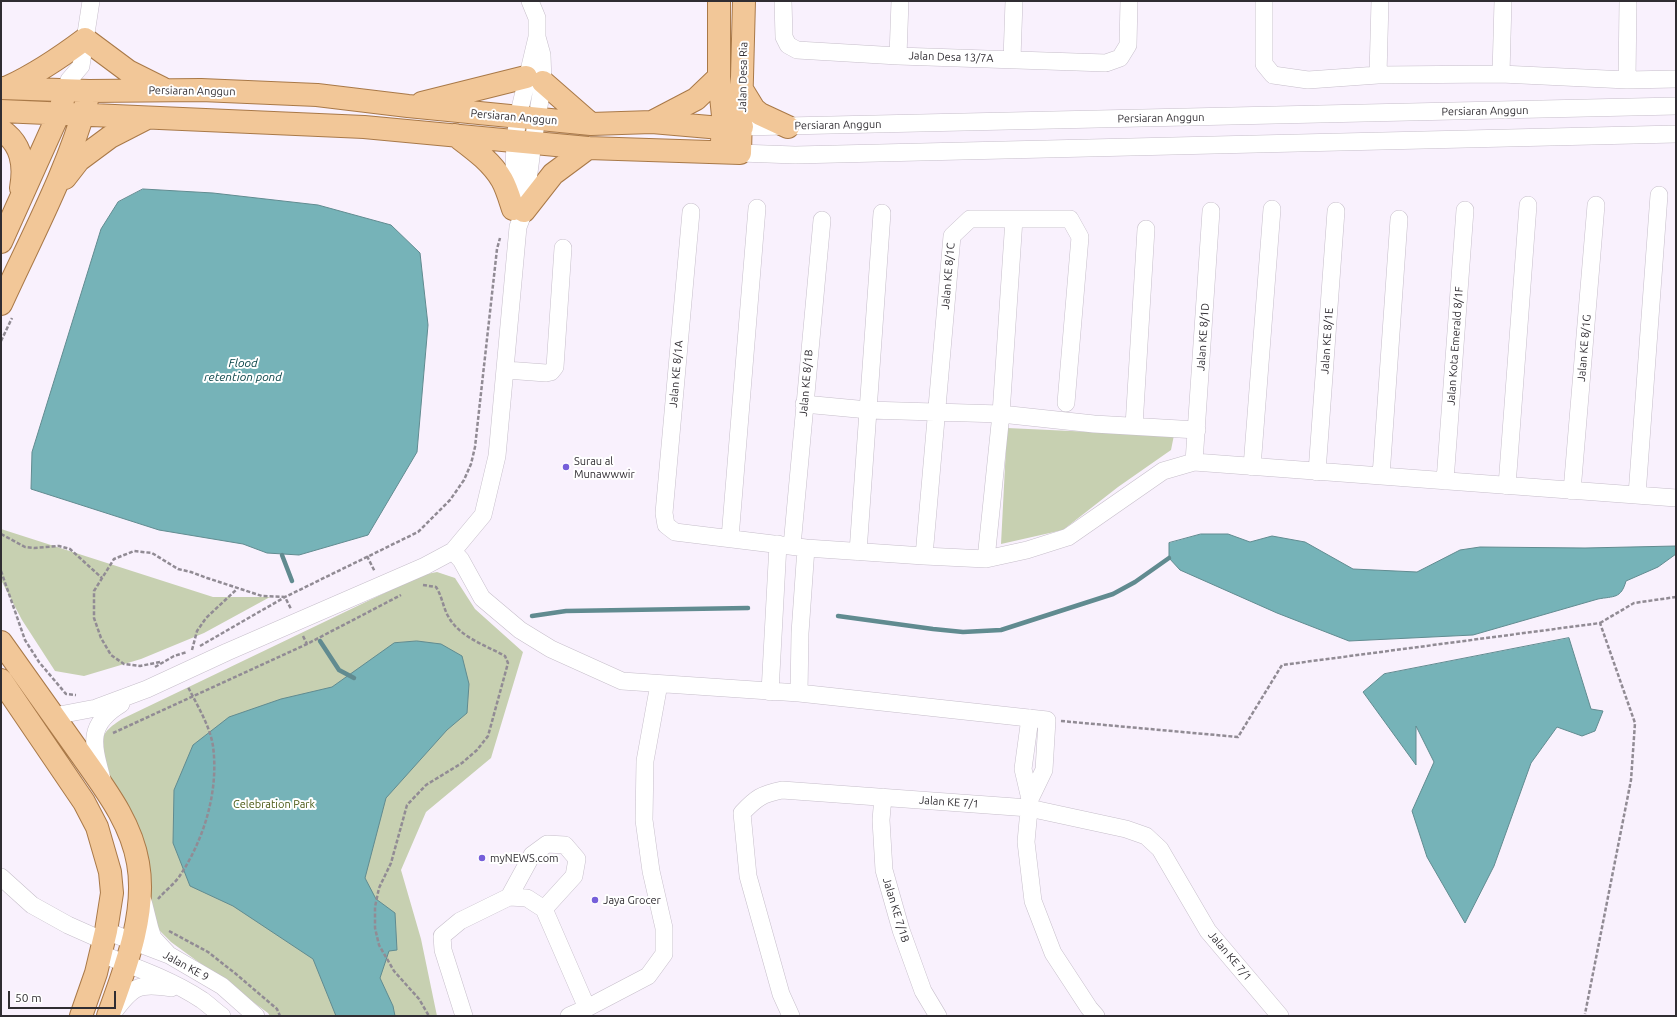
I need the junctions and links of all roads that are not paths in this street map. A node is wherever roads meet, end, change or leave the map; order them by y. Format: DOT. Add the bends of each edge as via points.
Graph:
graph roads {
  1 [pos="91,1"];
  2 [pos="530,1"];
  3 [pos="719,1"];
  4 [pos="744,1"];
  5 [pos="783,1"];
  6 [pos="900,1"];
  7 [pos="1014,1"];
  8 [pos="1129,1"];
  9 [pos="1264,1"];
  10 [pos="1380,1"];
  11 [pos="1503,1"];
  12 [pos="1628,1"];
  13 [pos="85,38"];
  14 [pos="898,56"];
  15 [pos="1012,59"];
  16 [pos="81,66"];
  17 [pos="1501,74"];
  18 [pos="1378,76"];
  19 [pos="718,78"];
  20 [pos="535,79"];
  21 [pos="1676,79"];
  22 [pos="1627,80"];
  23 [pos="3,88"];
  24 [pos="66,90"];
  25 [pos="166,90"];
  26 [pos="89,91"];
  27 [pos="742,91"];
  28 [pos="408,106"];
  29 [pos="1676,106"];
  30 [pos="1,111"];
  31 [pos="59,113"];
  32 [pos="83,114"];
  33 [pos="150,117"];
  34 [pos="527,118"];
  35 [pos="652,122"];
  36 [pos="591,124"];
  37 [pos="732,127"];
  38 [pos="788,127"];
  39 [pos="1,130"];
  40 [pos="1676,134"];
  41 [pos="455,135"];
  42 [pos="524,141"];
  43 [pos="588,148"];
  44 [pos="731,153"];
  45 [pos="1659,195"];
  46 [pos="50,198"];
  47 [pos="18,203"];
  48 [pos="1528,205"];
  49 [pos="1596,205"];
  50 [pos="757,208"];
  51 [pos="1272,209"];
  52 [pos="1465,210"];
  53 [pos="1210,211"];
  54 [pos="1336,211"];
  55 [pos="691,212"];
  56 [pos="882,213"];
  57 [pos="1014,219"];
  58 [pos="1399,219"];
  59 [pos="514,220"];
  60 [pos="822,220"];
  61 [pos="1146,229"];
  62 [pos="1,242"];
  63 [pos="563,248"];
  64 [pos="7,310"];
  65 [pos="506,370"];
  66 [pos="1066,403"];
  67 [pos="804,404"];
  68 [pos="868,410"];
  69 [pos="936,412"];
  70 [pos="1001,414"];
  71 [pos="1134,426"];
  72 [pos="1197,430"];
  73 [pos="1194,462"];
  74 [pos="1252,467"];
  75 [pos="1317,472"];
  76 [pos="1381,476"];
  77 [pos="1445,481"];
  78 [pos="1508,486"];
  79 [pos="1572,491"];
  80 [pos="1637,495"];
  81 [pos="1676,498"];
  82 [pos="730,538"];
  83 [pos="792,546"];
  84 [pos="453,551"];
  85 [pos="858,552"];
  86 [pos="924,556"];
  87 [pos="986,559"];
  88 [pos="1,642"];
  89 [pos="1,680"];
  90 [pos="659,684"];
  91 [pos="147,689"];
  92 [pos="770,692"];
  93 [pos="799,693"];
  94 [pos="54,716"];
  95 [pos="1030,718"];
  96 [pos="52,754"];
  97 [pos="103,785"];
  98 [pos="883,797"];
  99 [pos="1029,804"];
  100 [pos="1,877"];
  101 [pos="139,883"];
  102 [pos="509,897"];
  103 [pos="544,909"];
  104 [pos="133,941"];
  105 [pos="104,942"];
  106 [pos="169,955"];
  107 [pos="126,964"];
  108 [pos="183,990"];
  109 [pos="587,1008"];
  110 [pos="81,1016"];
  111 [pos="110,1016"];
  112 [pos="222,1016"];
  113 [pos="256,1016"];
  114 [pos="464,1016"];
  115 [pos="569,1016"];
  116 [pos="791,1016"];
  117 [pos="938,1016"];
  118 [pos="1096,1016"];
  119 [pos="1280,1016"];
  1 -- 13 [label="street"];
  2 -- 20 [label="street" via="537,18 537,37 542,55"];
  3 -- 19 [label="main road, Jalan Desa Ria"];
  4 -- 27 [label="main road, Jalan Desa Ria"];
  5 -- 14 [label="street, Jalan Desa 13/7A" via="784,37 788,45 797,50"];
  6 -- 14 [label="street"];
  7 -- 15 [label="street"];
  8 -- 15 [label="street, Jalan Desa 13/7A" via="1128,44 1120,58 1106,63"];
  9 -- 18 [label="street" via="1264,64 1273,75 1308,80"];
  10 -- 18 [label="street"];
  11 -- 17 [label="street"];
  12 -- 22 [label="street"];
  13 -- 16 [label="street"];
  13 -- 23 [label="main road" via="62,57 28,78"];
  13 -- 25 [label="main road" via="128,71"];
  14 -- 15 [label="street, Jalan Desa 13/7A"];
  16 -- 24 [label="street" via="69,80"];
  16 -- 26 [label="street"];
  17 -- 18 [label="street"];
  17 -- 22 [label="street"];
  19 -- 35 [label="main road" via="696,99"];
  19 -- 37 [label="main road, Jalan Desa Ria" via="722,116"];
  20 -- 28 [label="main road"];
  20 -- 34 [label="street"];
  20 -- 36 [label="main road"];
  21 -- 22 [label="street"];
  23 -- 24 [label="main road, Persiaran Anggun"];
  24 -- 26 [label="main road, Persiaran Anggun"];
  24 -- 31 [label="main road"];
  25 -- 26 [label="main road, Persiaran Anggun"];
  25 -- 28 [label="main road, Persiaran Anggun" via="317,95"];
  26 -- 32 [label="main road"];
  27 -- 37 [label="main road, Jalan Desa Ria"];
  27 -- 38 [label="main road" via="760,114"];
  28 -- 34 [label="main road, Persiaran Anggun"];
  29 -- 38 [label="street, Persiaran Anggun"];
  30 -- 31 [label="main road, Persiaran Anggun"];
  31 -- 32 [label="main road, Persiaran Anggun"];
  31 -- 47 [label="main road"];
  32 -- 33 [label="main road, Persiaran Anggun"];
  32 -- 46 [label="main road"];
  33 -- 41 [label="main road, Persiaran Anggun" via="364,127"];
  33 -- 46 [label="main road" via="110,137 78,160"];
  34 -- 36 [label="main road, Persiaran Anggun"];
  34 -- 42 [label="street"];
  35 -- 36 [label="main road, Persiaran Anggun"];
  35 -- 37 [label="main road, Persiaran Anggun"];
  37 -- 38 [label="street, Persiaran Anggun"];
  37 -- 44 [label="main road, Jalan Desa Ria"];
  39 -- 47 [label="main road" via="8,134 17,146 23,162 23,180"];
  40 -- 44 [label="street, Persiaran Anggun" via="794,155"];
  41 -- 42 [label="main road, Persiaran Anggun"];
  41 -- 59 [label="main road" via="497,172 503,182"];
  42 -- 43 [label="main road, Persiaran Anggun"];
  42 -- 59 [label="street"];
  43 -- 44 [label="main road, Persiaran Anggun"];
  43 -- 59 [label="main road" via="553,174"];
  45 -- 80 [label="street"];
  46 -- 64 [label="main road"];
  47 -- 62 [label="main road"];
  48 -- 78 [label="street"];
  49 -- 79 [label="street, Jalan KE 8/1G"];
  50 -- 82 [label="street"];
  51 -- 74 [label="street"];
  52 -- 77 [label="street, Jalan Kota Emerald 8/1F"];
  53 -- 72 [label="street, Jalan KE 8/1D"];
  54 -- 75 [label="street, Jalan KE 8/1E"];
  55 -- 82 [label="street, Jalan KE 8/1A" via="664,514 666,525 674,532"];
  56 -- 68 [label="street"];
  57 -- 66 [label="street, Jalan KE 8/1C" via="1070,219 1080,237"];
  57 -- 69 [label="street, Jalan KE 8/1C" via="970,219 952,236"];
  57 -- 70 [label="street"];
  58 -- 76 [label="street"];
  59 -- 65 [label="street"];
  60 -- 67 [label="street, Jalan KE 8/1B"];
  61 -- 71 [label="street"];
  63 -- 65 [label="street" via="555,367 546,373"];
  65 -- 84 [label="street" via="497,456 483,515"];
  67 -- 68 [label="street"];
  67 -- 83 [label="street, Jalan KE 8/1B"];
  68 -- 69 [label="street"];
  68 -- 85 [label="street"];
  69 -- 70 [label="street"];
  69 -- 86 [label="street, Jalan KE 8/1C"];
  70 -- 71 [label="street"];
  70 -- 87 [label="street"];
  71 -- 72 [label="street"];
  72 -- 73 [label="street, Jalan KE 8/1D"];
  73 -- 74 [label="street"];
  73 -- 87 [label="street" via="1163,471 1068,537"];
  74 -- 75 [label="street"];
  75 -- 76 [label="street"];
  76 -- 77 [label="street"];
  77 -- 78 [label="street"];
  78 -- 79 [label="street"];
  79 -- 80 [label="street"];
  80 -- 81 [label="street"];
  82 -- 83 [label="street"];
  83 -- 85 [label="street"];
  83 -- 92 [label="street" via="776,591"];
  83 -- 93 [label="street" via="803,592"];
  84 -- 90 [label="street" via="461,560 482,598 520,630 551,649 622,681"];
  84 -- 91 [label="street" via="426,566"];
  85 -- 86 [label="street"];
  86 -- 87 [label="street"];
  88 -- 94 [label="main road"];
  89 -- 96 [label="main road"];
  90 -- 92 [label="street"];
  90 -- 109 [label="street" via="645,761 644,820 651,871 664,928 664,954 648,976"];
  91 -- 94 [label="street" via="96,708"];
  91 -- 97 [label="street" via="109,712 94,734"];
  92 -- 93 [label="street"];
  93 -- 95 [label="street"];
  94 -- 96 [label="main road" via="50,740"];
  94 -- 97 [label="main road"];
  95 -- 99 [label="street" via="1024,769"];
  95 -- 99 [label="street" via="1047,720 1044,770"];
  96 -- 105 [label="main road" via="84,802 96,827 110,872 112,893"];
  97 -- 101 [label="main road" via="128,831 138,863"];
  98 -- 99 [label="street, Jalan KE 7/1"];
  98 -- 116 [label="street, Jalan KE 7/1" via="782,790 760,796 742,813 748,876 781,994"];
  98 -- 117 [label="street, Jalan KE 7/1B" via="881,820 884,870 913,964 923,991"];
  99 -- 118 [label="street" via="1026,842 1033,901 1053,953"];
  99 -- 119 [label="street, Jalan KE 7/1" via="1146,836 1160,849 1208,931"];
  100 -- 105 [label="street" via="32,904"];
  101 -- 104 [label="main road"];
  101 -- 106 [label="street" via="153,938"];
  102 -- 103 [label="street" via="526,898"];
  102 -- 103 [label="street" via="532,855 547,844 564,845 577,859 574,876"];
  102 -- 114 [label="street" via="460,921 442,936 443,950"];
  103 -- 109 [label="street"];
  104 -- 105 [label="street, Jalan KE 9"];
  104 -- 106 [label="street, Jalan KE 9"];
  104 -- 107 [label="main road"];
  105 -- 107 [label="street, Jalan KE 9"];
  105 -- 110 [label="main road"];
  106 -- 113 [label="street, Jalan KE 9" via="222,986"];
  107 -- 108 [label="street, Jalan KE 9"];
  107 -- 111 [label="main road"];
  108 -- 111 [label="street" via="153,985 142,986 132,990"];
  108 -- 112 [label="street, Jalan KE 9" via="202,1000"];
  109 -- 115 [label="street"];
}
